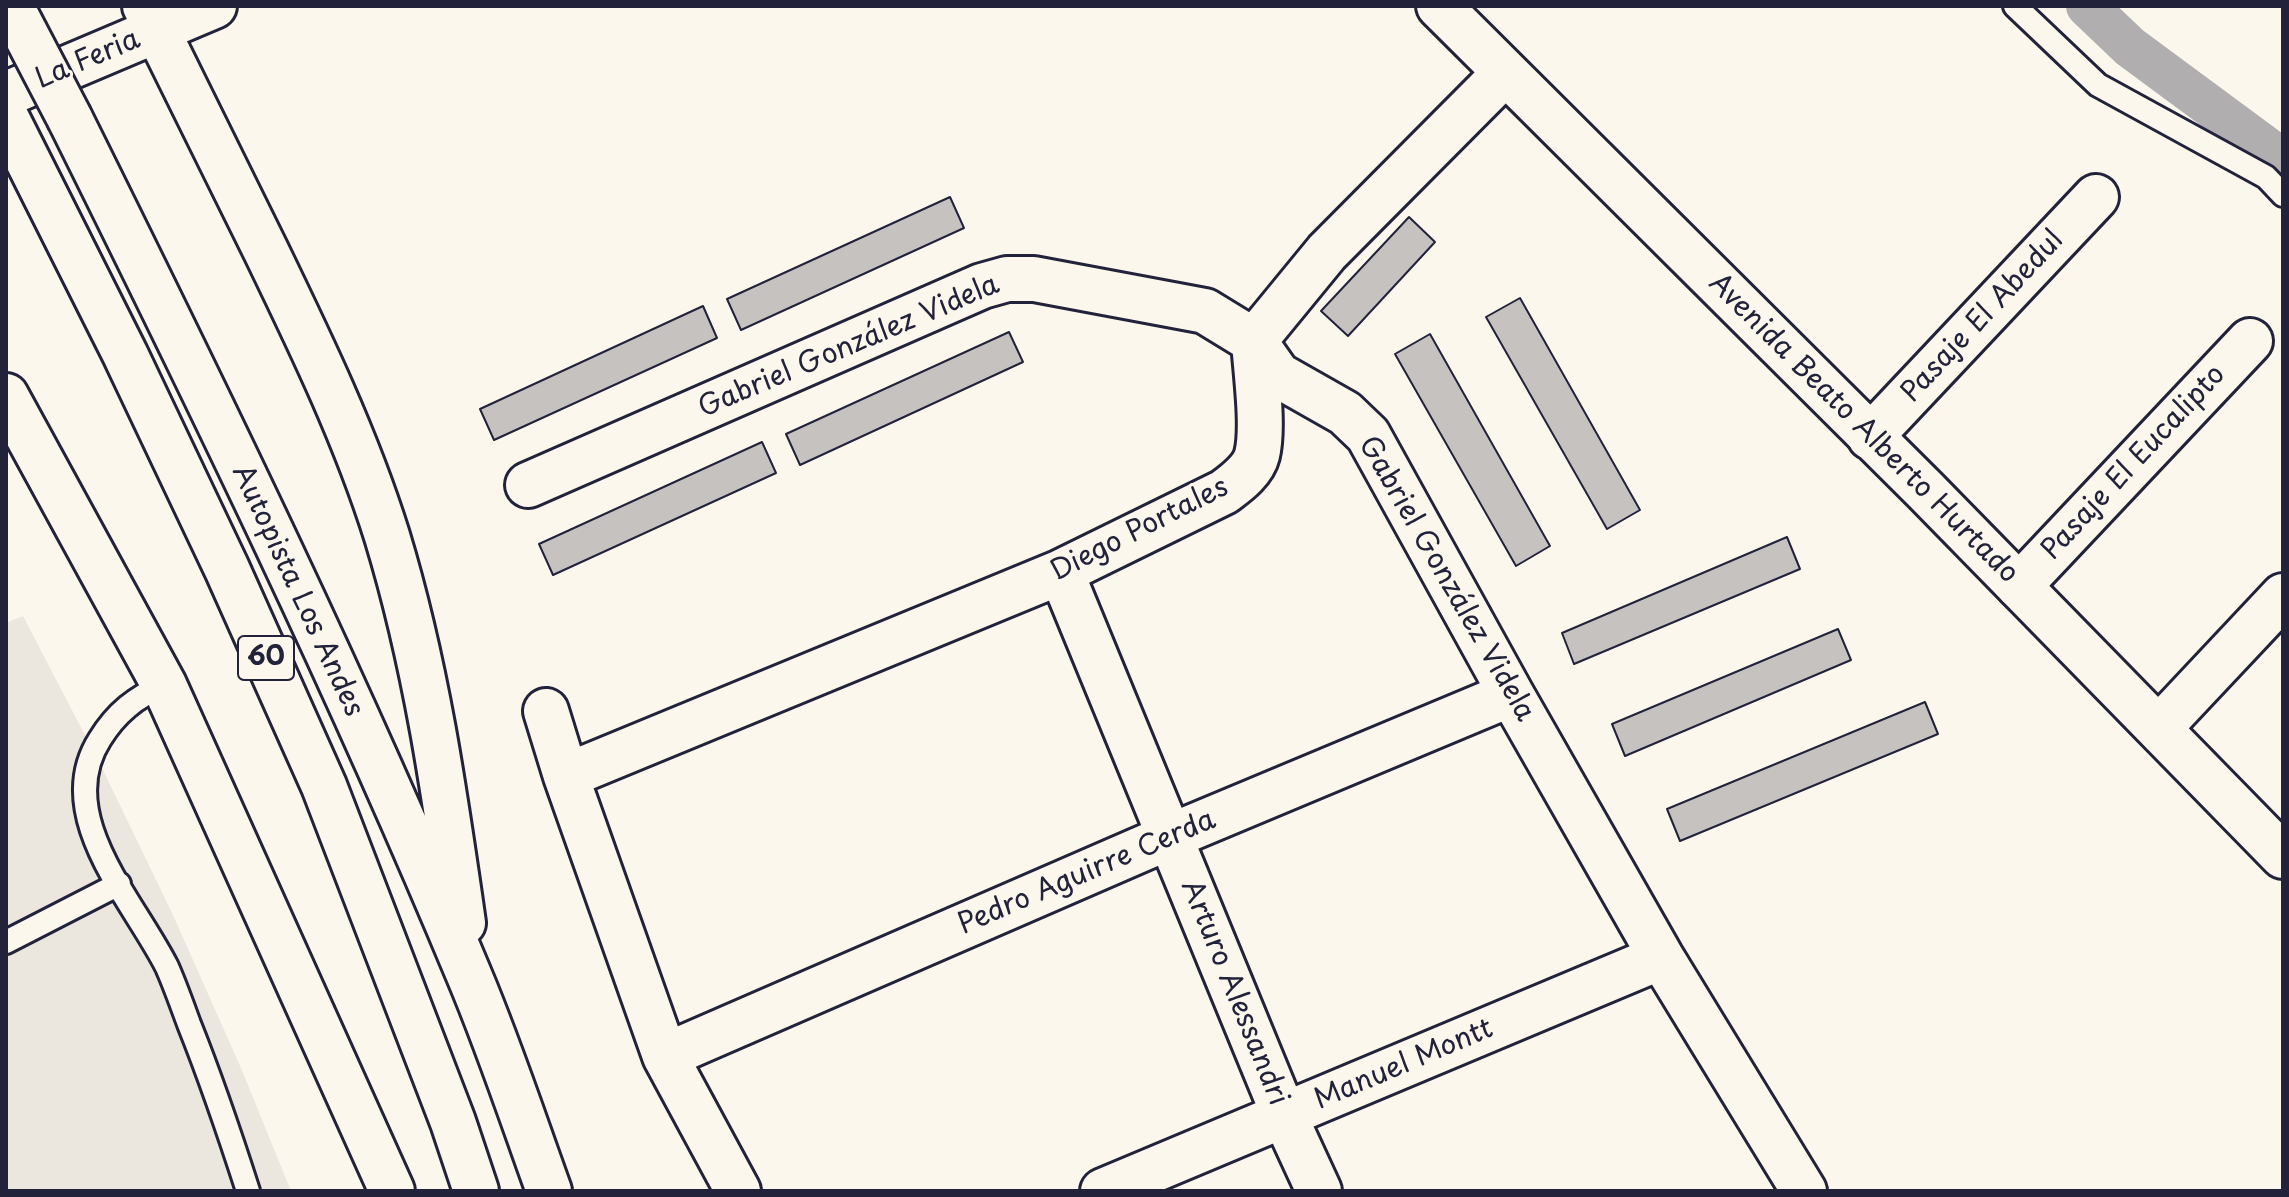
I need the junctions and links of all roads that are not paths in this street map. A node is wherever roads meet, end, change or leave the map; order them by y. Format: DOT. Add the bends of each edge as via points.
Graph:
graph roads {
  1 [pos="11,6"];
  2 [pos="214,6"];
  3 [pos="1439,6"];
  4 [pos="2015,6"];
  5 [pos="151,18"];
  6 [pos="1505,73"];
  7 [pos="6,94"];
  8 [pos="12,130"];
  9 [pos="2283,195"];
  10 [pos="2096,197"];
  11 [pos="1254,341"];
  12 [pos="2250,341"];
  13 [pos="6,396"];
  14 [pos="1870,437"];
  15 [pos="528,485"];
  16 [pos="1061,572"];
  17 [pos="2019,586"];
  18 [pos="2283,596"];
  19 [pos="164,685"];
  20 [pos="1511,694"];
  21 [pos="546,711"];
  22 [pos="2159,728"];
  23 [pos="566,776"];
  24 [pos="1169,837"];
  25 [pos="2283,856"];
  26 [pos="119,884"];
  27 [pos="6,942"];
  28 [pos="1661,957"];
  29 [pos="470,977"];
  30 [pos="665,1056"];
  31 [pos="1284,1115"];
  32 [pos="248,1191"];
  33 [pos="392,1191"];
  34 [pos="476,1191"];
  35 [pos="549,1191"];
  36 [pos="738,1191"];
  37 [pos="1103,1191"];
  38 [pos="1319,1191"];
  39 [pos="1804,1191"];
  1 -- 29 [label="main road, Autopista Los Andes / 60, bridge" via="283,555"];
  2 -- 5 [label="main road, La Feria"];
  3 -- 6 [label="main road, Avenida Beato Alberto Hurtado"];
  4 -- 9 [label="lane" via="2098,85 2266,177"];
  5 -- 7 [label="main road, La Feria"];
  5 -- 29 [label="main road" via="315,350 386,533 430,706"];
  6 -- 11 [label="main road" via="1327,252"];
  6 -- 14 [label="main road, Avenida Beato Alberto Hurtado"];
  8 -- 34 [label="main road, Autopista Los Andes / 60" via="132,368 324,786"];
  10 -- 14 [label="main road, Pasaje El Abedul"];
  11 -- 15 [label="main road, Gabriel González Videla" via="1205,311 1034,279 1007,279"];
  11 -- 16 [label="main road, Diego Portales" via="1257,457 1245,475 1224,492"];
  11 -- 20 [label="main road, Gabriel González Videla" via="1278,375 1345,413 1368,435"];
  12 -- 17 [label="main road, Pasaje El Eucalipto"];
  13 -- 19 [label="main road"];
  14 -- 17 [label="main road, Avenida Beato Alberto Hurtado"];
  16 -- 23 [label="main road, Diego Portales"];
  16 -- 24 [label="main road, Arturo Alessandri"];
  17 -- 22 [label="main road, Avenida Beato Alberto Hurtado"];
  18 -- 22 [label="main road"];
  19 -- 26 [label="lane" via="143,694 109,725 89,766 85,789 90,826"];
  19 -- 33 [label="main road"];
  20 -- 24 [label="main road, Pedro Aguirre Cerda"];
  20 -- 28 [label="main road, Gabriel González Videla"];
  21 -- 23 [label="main road"];
  22 -- 25 [label="main road, Avenida Beato Alberto Hurtado"];
  23 -- 30 [label="main road"];
  24 -- 30 [label="main road, Pedro Aguirre Cerda"];
  24 -- 31 [label="main road, Arturo Alessandri"];
  26 -- 27 [label="lane"];
  26 -- 32 [label="lane" via="167,967"];
  28 -- 31 [label="main road, Manuel Montt"];
  28 -- 39 [label="main road, Gabriel González Videla"];
  29 -- 35 [label="main road, Autopista Los Andes / 60"];
  30 -- 36 [label="main road"];
  31 -- 37 [label="main road, Manuel Montt"];
  31 -- 38 [label="main road, Arturo Alessandri"];
}
